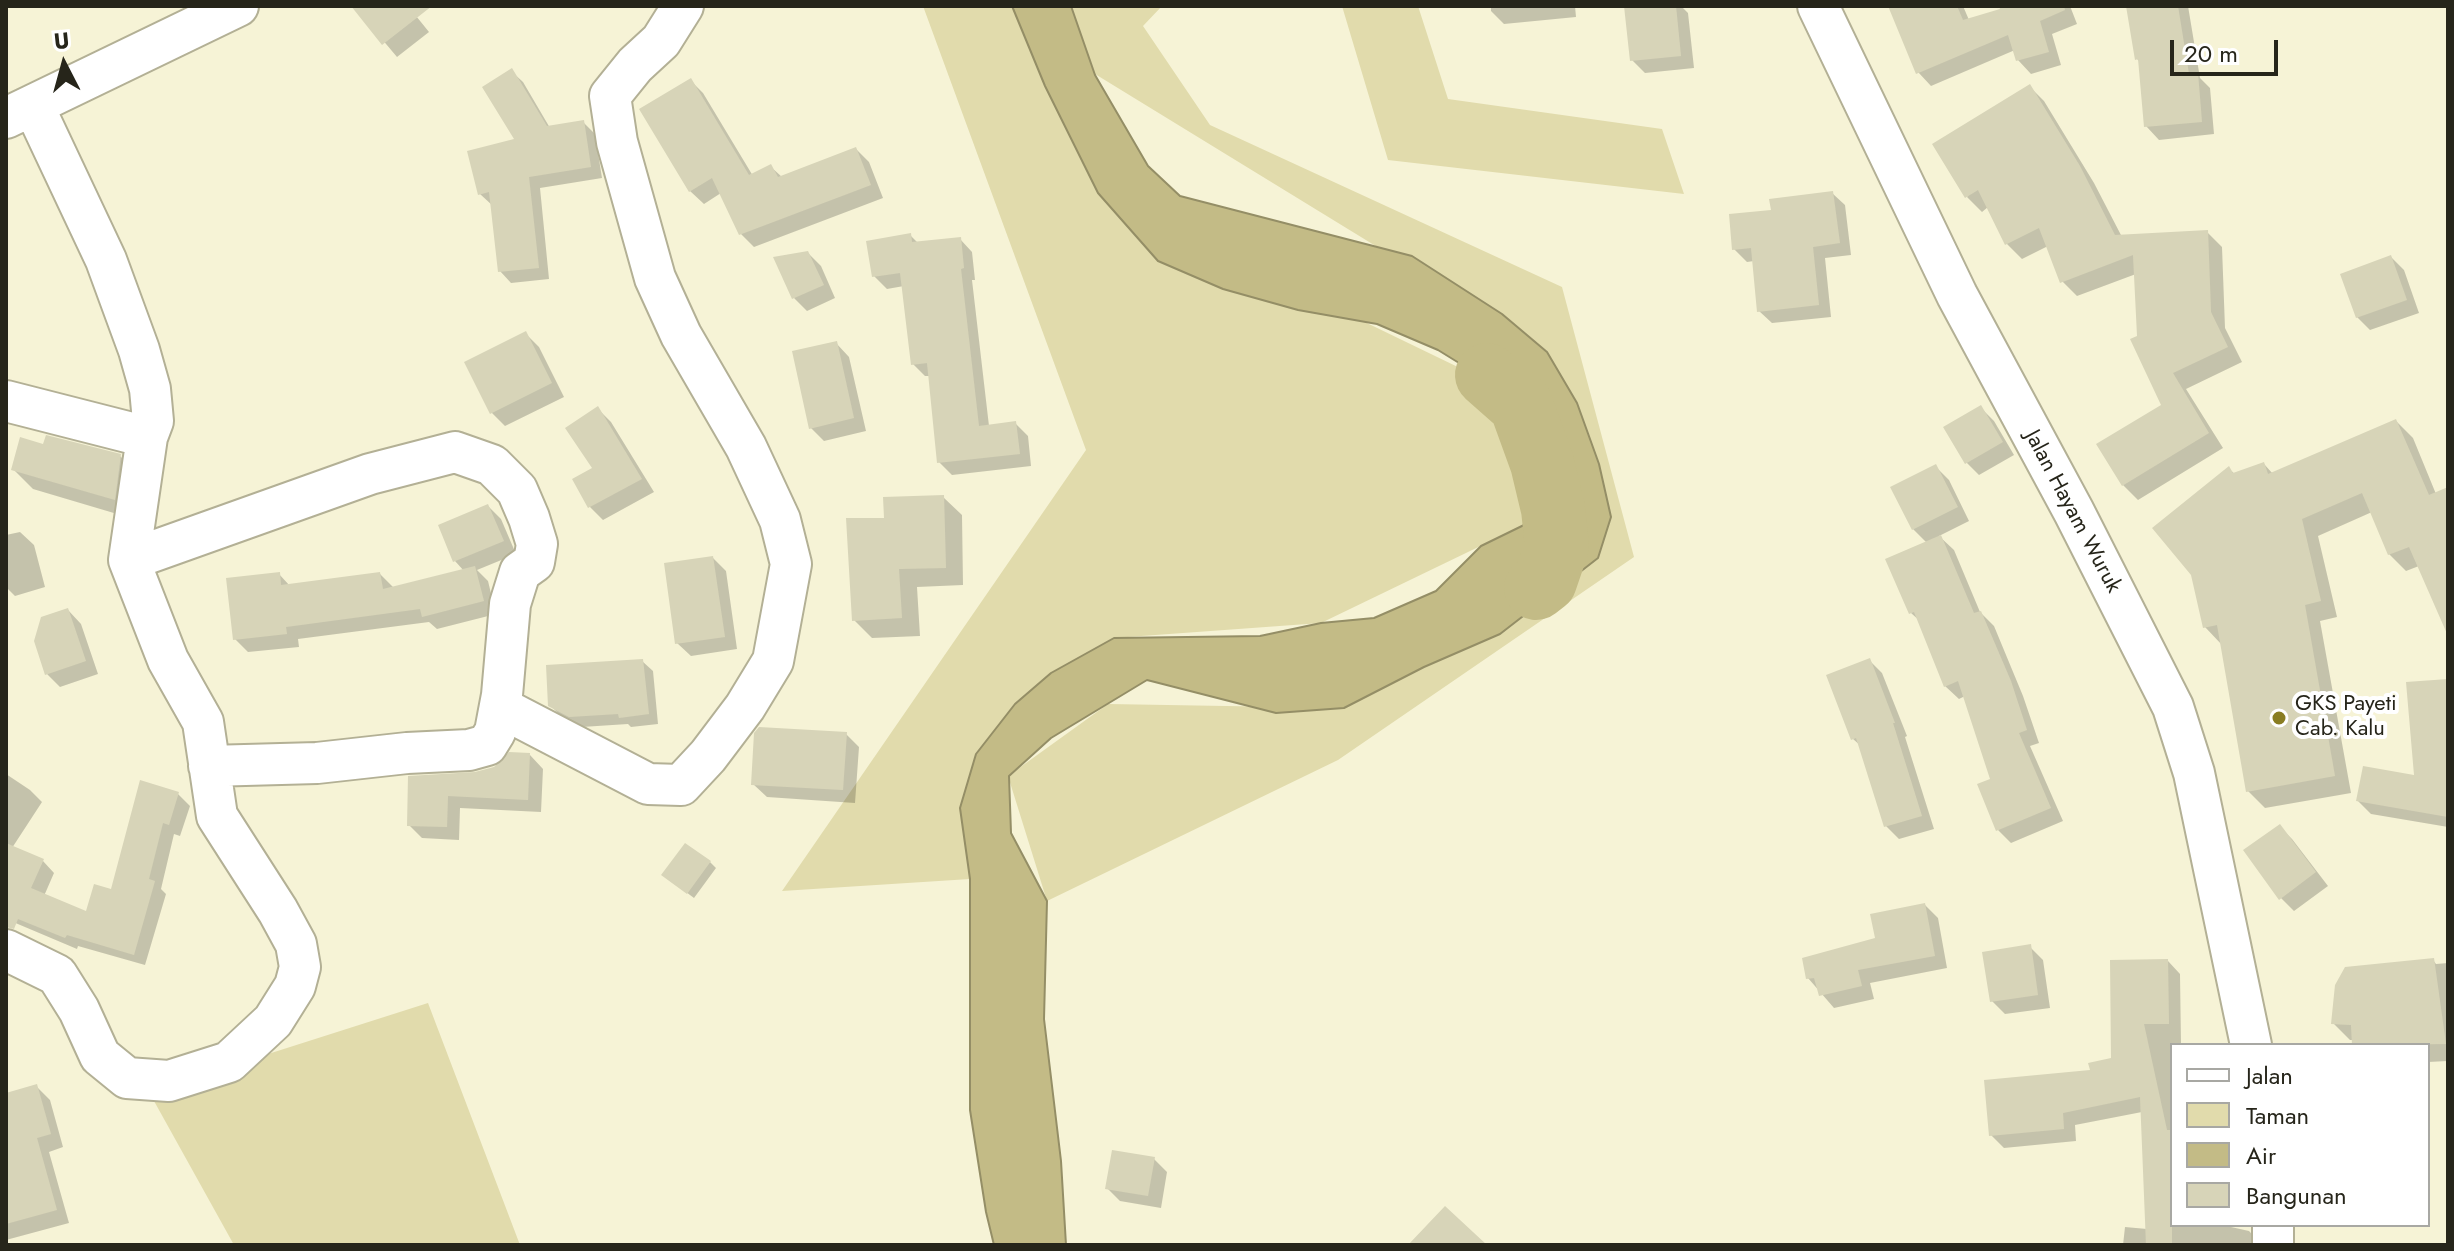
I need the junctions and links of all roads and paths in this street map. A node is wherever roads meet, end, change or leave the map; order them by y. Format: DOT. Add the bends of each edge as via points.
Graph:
graph roads {
  1 [pos="238,6"];
  2 [pos="683,6"];
  3 [pos="1818,6"];
  4 [pos="19,112"];
  5 [pos="6,401"];
  6 [pos="147,437"];
  7 [pos="129,560"];
  8 [pos="500,707"];
  9 [pos="209,766"];
  10 [pos="6,950"];
  11 [pos="2251,1043"];
  1 -- 4 [label="street"];
  2 -- 8 [label="street" via="661,41 610,96 617,142 655,278 780,520 791,564 773,661 745,707 681,785 648,784"];
  3 -- 11 [label="street, Jalan Hayam Wuruk" via="1957,295 2173,707 2194,773"];
  4 -- 6 [label="street" via="106,260 150,389 153,421"];
  5 -- 6 [label="street"];
  6 -- 7 [label="street"];
  7 -- 8 [label="street" via="370,474 455,452 492,465 517,490 537,544 534,562 520,572 510,604"];
  7 -- 9 [label="street" via="168,660 203,722"];
  8 -- 9 [label="street" via="487,745 469,750"];
  9 -- 10 [label="street" via="217,816 278,911 296,944 300,967 295,986 273,1021 229,1062 169,1081 127,1078 100,1056 57,975"];
}
